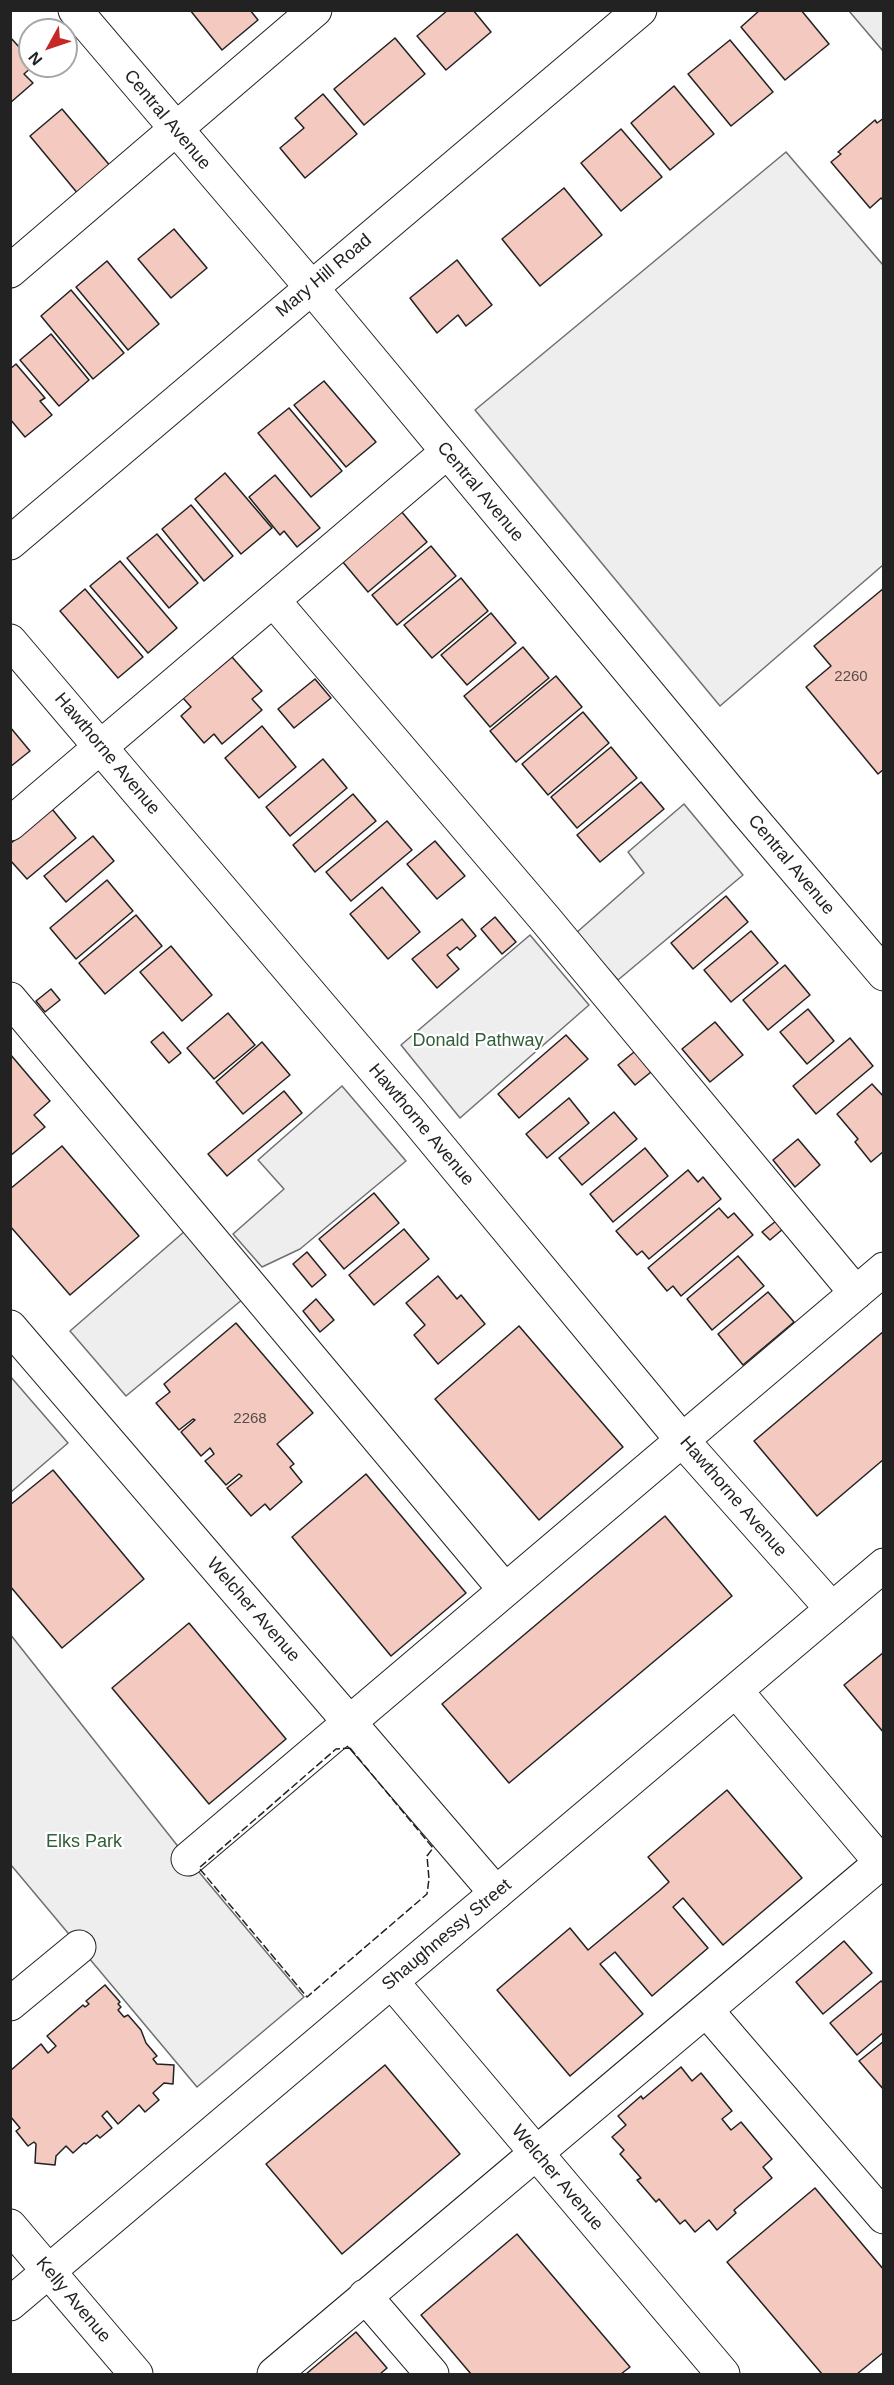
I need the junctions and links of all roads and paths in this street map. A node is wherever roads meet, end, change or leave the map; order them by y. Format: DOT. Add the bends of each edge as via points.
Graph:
graph roads {
  1 [pos="75,10"];
  2 [pos="315,10"];
  3 [pos="640,10"];
  4 [pos="175,130"];
  5 [pos="10,271"];
  6 [pos="311,287"];
  7 [pos="447,452"];
  8 [pos="10,543"];
  9 [pos="273,600"];
  10 [pos="10,641"];
  11 [pos="101,747"];
  12 [pos="10,824"];
  13 [pos="884,974"];
  14 [pos="10,999"];
  15 [pos="884,1269"];
  16 [pos="856,1293"];
  17 [pos="10,1327"];
  18 [pos="682,1440"];
  19 [pos="884,1565"];
  20 [pos="505,1590"];
  21 [pos="832,1609"];
  22 [pos="736,1691"];
  23 [pos="350,1722"];
  24 [pos="188,1859"];
  25 [pos="883,1863"];
  26 [pos="496,1893"];
  27 [pos="79,1947"];
  28 [pos="392,1982"];
  29 [pos="10,2004"];
  30 [pos="707,2011"];
  31 [pos="537,2154"];
  32 [pos="884,2217"];
  33 [pos="10,2226"];
  34 [pos="49,2271"];
  35 [pos="365,2296"];
  36 [pos="10,2304"];
  37 [pos="136,2374"];
  38 [pos="274,2374"];
  39 [pos="432,2374"];
  40 [pos="723,2374"];
  1 -- 4 [label="street, Central Avenue"];
  2 -- 4 [label="street"];
  3 -- 6 [label="street, Mary Hill Road"];
  4 -- 5 [label="street"];
  4 -- 6 [label="street, Central Avenue"];
  6 -- 7 [label="street, Central Avenue"];
  6 -- 8 [label="street, Mary Hill Road"];
  7 -- 9 [label="street"];
  7 -- 13 [label="street, Central Avenue"];
  9 -- 11 [label="street"];
  9 -- 16 [label="street"];
  10 -- 11 [label="street, Hawthorne Avenue"];
  11 -- 12 [label="street"];
  11 -- 18 [label="street, Hawthorne Avenue"];
  14 -- 20 [label="street"];
  15 -- 16 [label="street"];
  16 -- 18 [label="street"];
  17 -- 23 [label="street, Welcher Avenue"];
  18 -- 20 [label="street"];
  18 -- 21 [label="street, Hawthorne Avenue"];
  19 -- 21 [label="street, Shaughnessy Street"];
  20 -- 23 [label="street"];
  21 -- 22 [label="street, Shaughnessy Street"];
  22 -- 25 [label="street"];
  22 -- 26 [label="street, Shaughnessy Street"];
  23 -- 24 [label="street"];
  23 -- 26 [label="street, Welcher Avenue"];
  25 -- 30 [label="street"];
  26 -- 28 [label="street, Shaughnessy Street"];
  27 -- 29 [label="street"];
  28 -- 31 [label="street, Welcher Avenue"];
  28 -- 34 [label="street, Shaughnessy Street"];
  30 -- 31 [label="street"];
  30 -- 32 [label="street"];
  31 -- 35 [label="street"];
  31 -- 40 [label="street, Welcher Avenue"];
  33 -- 34 [label="street, Kelly Avenue"];
  34 -- 36 [label="street, Shaughnessy Street"];
  34 -- 37 [label="street, Kelly Avenue"];
  35 -- 38 [label="street"];
  35 -- 39 [label="street"];
}
